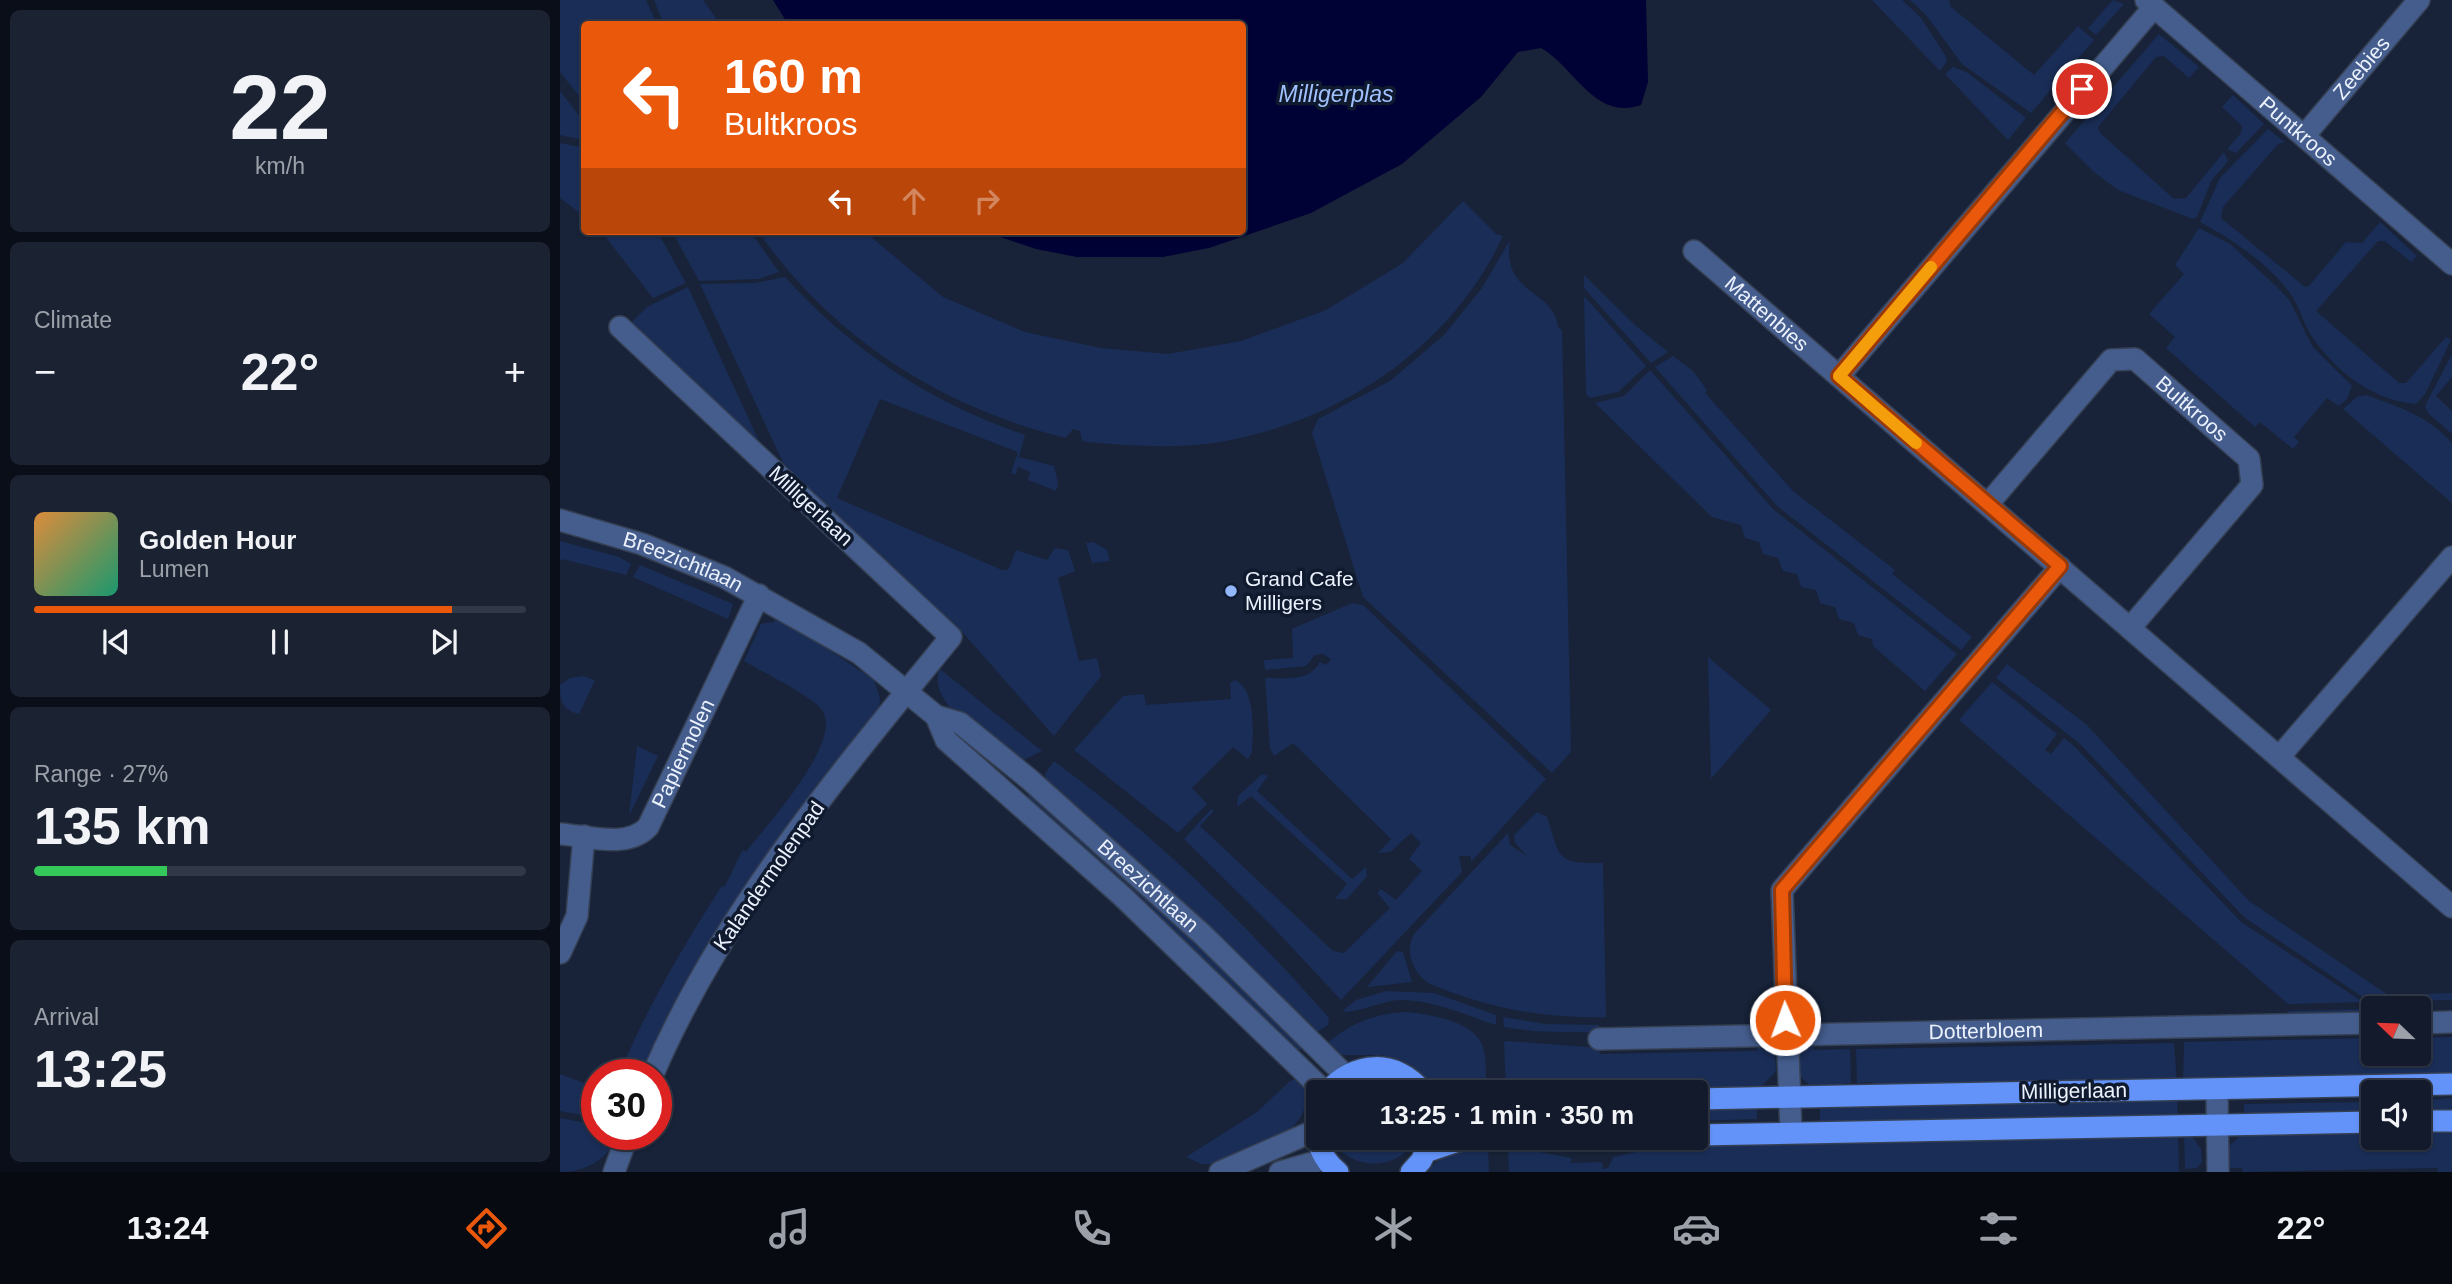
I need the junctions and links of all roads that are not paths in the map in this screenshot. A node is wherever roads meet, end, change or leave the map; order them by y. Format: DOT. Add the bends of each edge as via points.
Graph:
graph roads {
  1 [pos="2419,0"];
  2 [pos="2150,3"];
  3 [pos="2304,136"];
  4 [pos="1694,251"];
  5 [pos="2452,264"];
  6 [pos="620,327"];
  7 [pos="1839,376"];
  8 [pos="1988,504"];
  9 [pos="560,520"];
  10 [pos="2452,557"];
  11 [pos="2060,566"];
  12 [pos="759,595"];
  13 [pos="2130,628"];
  14 [pos="908,692"];
  15 [pos="936,716"];
  16 [pos="2280,756"];
  17 [pos="560,834"];
  18 [pos="584,836"];
  19 [pos="2452,907"];
  20 [pos="560,953"];
  21 [pos="2452,1022"];
  22 [pos="2361,1023"];
  23 [pos="2431,1023"];
  24 [pos="1785,1035"];
  25 [pos="1599,1039"];
  26 [pos="660,1059"];
  27 [pos="1345,1075"];
  28 [pos="1314,1080"];
  29 [pos="1339,1080"];
  30 [pos="1410,1080"];
  31 [pos="2452,1084"];
  32 [pos="2217,1088"];
  33 [pos="1788,1097"];
  34 [pos="1708,1099"];
  35 [pos="2431,1121"];
  36 [pos="2452,1121"];
  37 [pos="2361,1122"];
  38 [pos="2217,1125"];
  39 [pos="1306,1127"];
  40 [pos="1791,1132"];
  41 [pos="1708,1135"];
  42 [pos="622,1150"];
  43 [pos="1426,1150"];
  44 [pos="1332,1166"];
  45 [pos="614,1172"];
  46 [pos="1220,1172"];
  47 [pos="1280,1172"];
  48 [pos="1411,1172"];
  49 [pos="2218,1172"];
  1 -- 3 [label="street, Zeebies"];
  2 -- 3 [label="street, Puntkroos"];
  2 -- 7 [label="street"];
  3 -- 5 [label="street, Puntkroos"];
  4 -- 7 [label="street, Mattenbies"];
  6 -- 14 [label="street, Milligerlaan" via="951,637"];
  7 -- 8 [label="street"];
  8 -- 11 [label="street"];
  8 -- 13 [label="street, Bultkroos" via="2111,360 2135,359 2249,459 2252,485"];
  9 -- 12 [label="street, Breezichtlaan" via="642,544"];
  10 -- 16 [label="street"];
  11 -- 13 [label="street"];
  11 -- 24 [label="street" via="1782,890"];
  12 -- 14 [label="street, Breezichtlaan" via="859,653"];
  12 -- 18 [label="street, Papiermolen" via="648,827 638,837 626,840"];
  13 -- 16 [label="street"];
  14 -- 15 [label="street, Breezichtlaan"];
  14 -- 26 [label="street, Kalandermolenpad" via="863,743 738,918"];
  15 -- 27 [label="street, Breezichtlaan" via="960,723 1029,779 1202,934"];
  15 -- 28 [label="street, Breezichtlaan" via="946,740 1122,896"];
  16 -- 19 [label="street"];
  17 -- 18 [label="street, Papiermolen"];
  18 -- 20 [label="street" via="577,916"];
  21 -- 23 [label="street"];
  22 -- 24 [label="street, Dotterbloem"];
  24 -- 25 [label="street, Dotterbloem"];
  24 -- 33 [label="street"];
  27 -- 29 [label="main road"];
  27 -- 30 [label="main road" via="1383,1068"];
  31 -- 32 [label="main road, Milligerlaan"];
  32 -- 33 [label="main road, Milligerlaan"];
  32 -- 38 [label="street"];
  33 -- 34 [label="main road, Milligerlaan"];
  33 -- 40 [label="street"];
  35 -- 36 [label="main road"];
  37 -- 38 [label="main road, Milligerlaan"];
  38 -- 40 [label="main road, Milligerlaan"];
  38 -- 49 [label="street"];
  39 -- 46 [label="street"];
  40 -- 41 [label="main road, Milligerlaan"];
  42 -- 45 [label="street"];
  43 -- 48 [label="main road"];
  44 -- 47 [label="street"];
}
